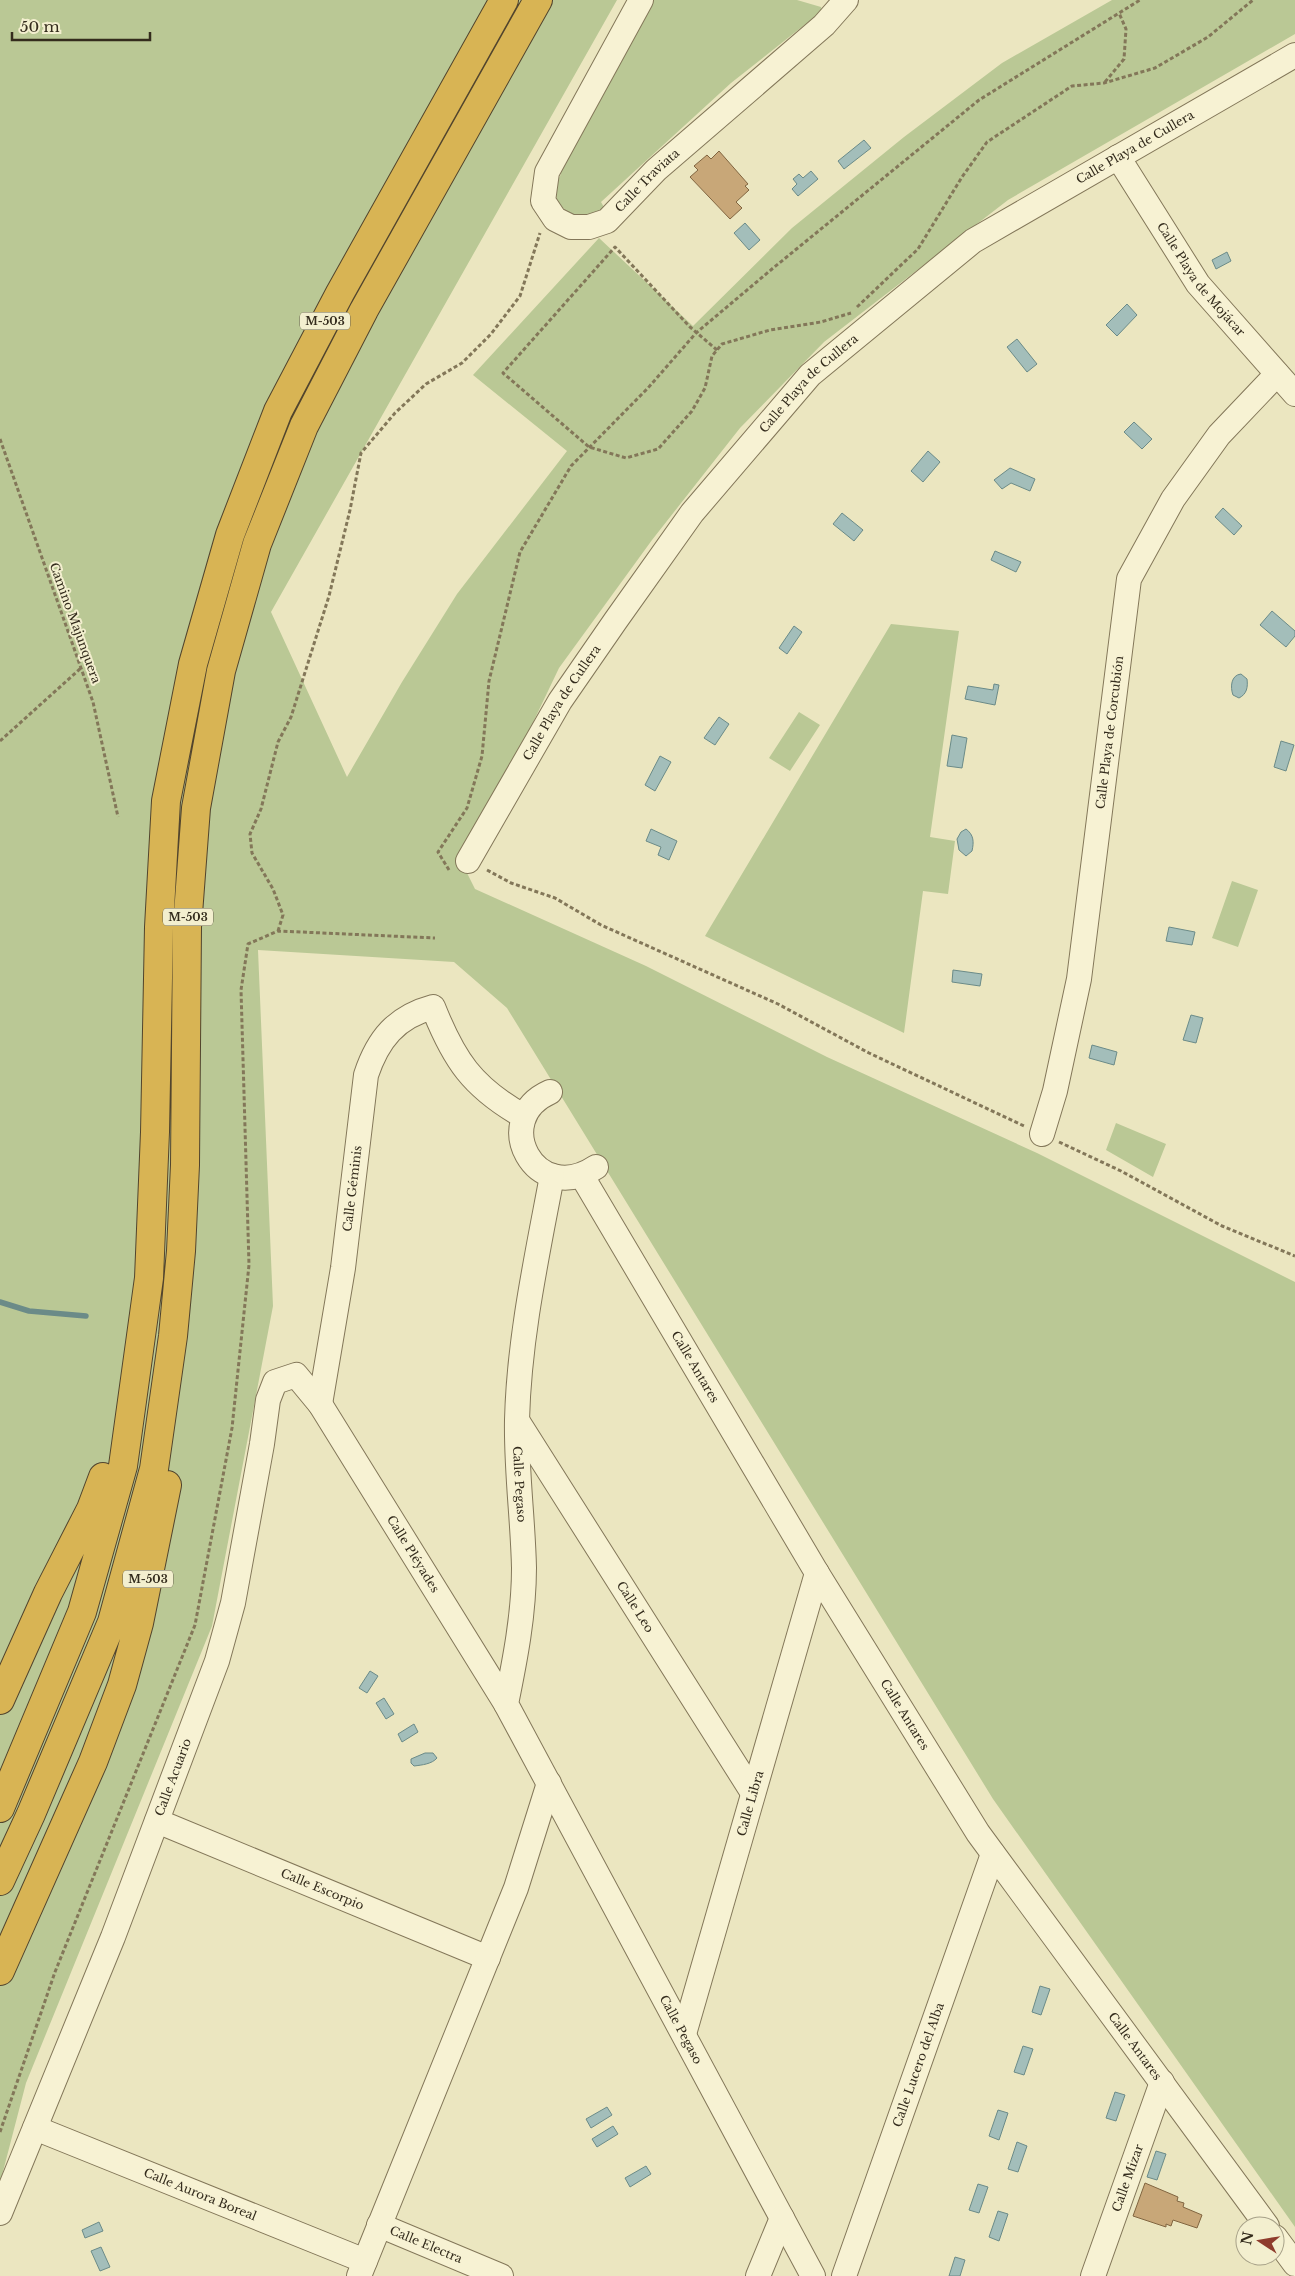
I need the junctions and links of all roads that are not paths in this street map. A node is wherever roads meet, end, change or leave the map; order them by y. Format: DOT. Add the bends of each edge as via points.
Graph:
graph roads {
  1 [pos="504,0"];
  2 [pos="538,0"];
  3 [pos="641,0"];
  4 [pos="846,0"];
  5 [pos="1295,55"];
  6 [pos="1118,157"];
  7 [pos="1276,374"];
  8 [pos="1295,394"];
  9 [pos="469,869"];
  10 [pos="550,1092"];
  11 [pos="523,1116"];
  12 [pos="1042,1134"];
  13 [pos="185,1165"];
  14 [pos="552,1176"];
  15 [pos="149,1278"];
  16 [pos="320,1404"];
  17 [pos="517,1420"];
  18 [pos="817,1573"];
  19 [pos="0,1700"];
  20 [pos="506,1704"];
  21 [pos="549,1784"];
  22 [pos="752,1793"];
  23 [pos="0,1808"];
  24 [pos="157,1821"];
  25 [pos="993,1854"];
  26 [pos="0,1881"];
  27 [pos="488,1958"];
  28 [pos="0,1971"];
  29 [pos="684,2034"];
  30 [pos="1162,2082"];
  31 [pos="35,2128"];
  32 [pos="0,2213"];
  33 [pos="1260,2216"];
  34 [pos="782,2218"];
  35 [pos="380,2226"];
  36 [pos="1285,2250"];
  37 [pos="1295,2264"];
  38 [pos="362,2269"];
  39 [pos="501,2276"];
  40 [pos="758,2276"];
  41 [pos="813,2276"];
  42 [pos="844,2276"];
  43 [pos="1093,2276"];
  1 -- 15 [label="highway, M-503" via="278,411 230,535 193,664 166,801 159,927"];
  2 -- 13 [label="highway, M-503" via="364,310 304,426 258,544 221,671 196,808 188,927"];
  3 -- 4 [label="street, Calle Traviata" via="547,172 543,200 555,219 571,227 607,221 656,170 824,25"];
  5 -- 6 [label="street, Calle Playa de Cullera"];
  6 -- 7 [label="street, Calle Playa de Mojácar" via="1198,284"];
  6 -- 9 [label="street, Calle Playa de Cullera" via="973,241 810,375 692,513 560,701"];
  7 -- 8 [label="street, Calle Playa de Mojácar"];
  7 -- 12 [label="street, Calle Playa de Corcubión" via="1219,435 1173,499 1129,579 1079,978 1055,1092"];
  10 -- 11 [label="street" via="533,1102"];
  11 -- 14 [label="street" via="521,1133 525,1153 536,1167"];
  11 -- 16 [label="street, Calle Géminis" via="498,1102 472,1078 447,1043 433,1007 414,1012 399,1022 374,1050 366,1075 343,1268"];
  13 -- 26 [label="highway, M-503" via="173,1336 154,1468 112,1622"];
  13 -- 28 [label="highway, M-503" via="198,1248 192,1336 139,1623 122,1685 93,1762"];
  14 -- 17 [label="street, Calle Pegaso" via="531,1288"];
  14 -- 18 [label="street, Calle Antares" via="568,1179 589,1171"];
  15 -- 19 [label="highway, M-503" via="113,1451 91,1509 48,1593"];
  15 -- 23 [label="highway, M-503" via="121,1476 82,1612"];
  16 -- 20 [label="street, Calle Pléyades"];
  16 -- 24 [label="street, Calle Acuario" via="296,1375 275,1382 268,1400 234,1603 217,1662"];
  17 -- 20 [label="street, Calle Pegaso" via="524,1569 516,1654"];
  17 -- 22 [label="street, Calle Leo"];
  18 -- 22 [label="street, Calle Libra"];
  18 -- 25 [label="street, Calle Antares"];
  20 -- 21 [label="street, Calle Pegaso"];
  21 -- 27 [label="street" via="516,1888"];
  21 -- 29 [label="street, Calle Pegaso"];
  22 -- 29 [label="street, Calle Libra"];
  24 -- 27 [label="street, Calle Escorpio"];
  24 -- 31 [label="street, Calle Acuario"];
  25 -- 30 [label="street, Calle Antares"];
  25 -- 42 [label="street, Calle Lucero del Alba"];
  27 -- 35 [label="street"];
  29 -- 34 [label="street, Calle Pegaso"];
  30 -- 33 [label="street, Calle Antares"];
  30 -- 43 [label="street, Calle Mizar"];
  31 -- 32 [label="street, Calle Acuario"];
  31 -- 38 [label="street, Calle Aurora Boreal"];
  34 -- 40 [label="street"];
  34 -- 41 [label="street, Calle Pegaso"];
  35 -- 38 [label="street"];
  35 -- 39 [label="street, Calle Electra"];
  36 -- 37 [label="street"];
}
